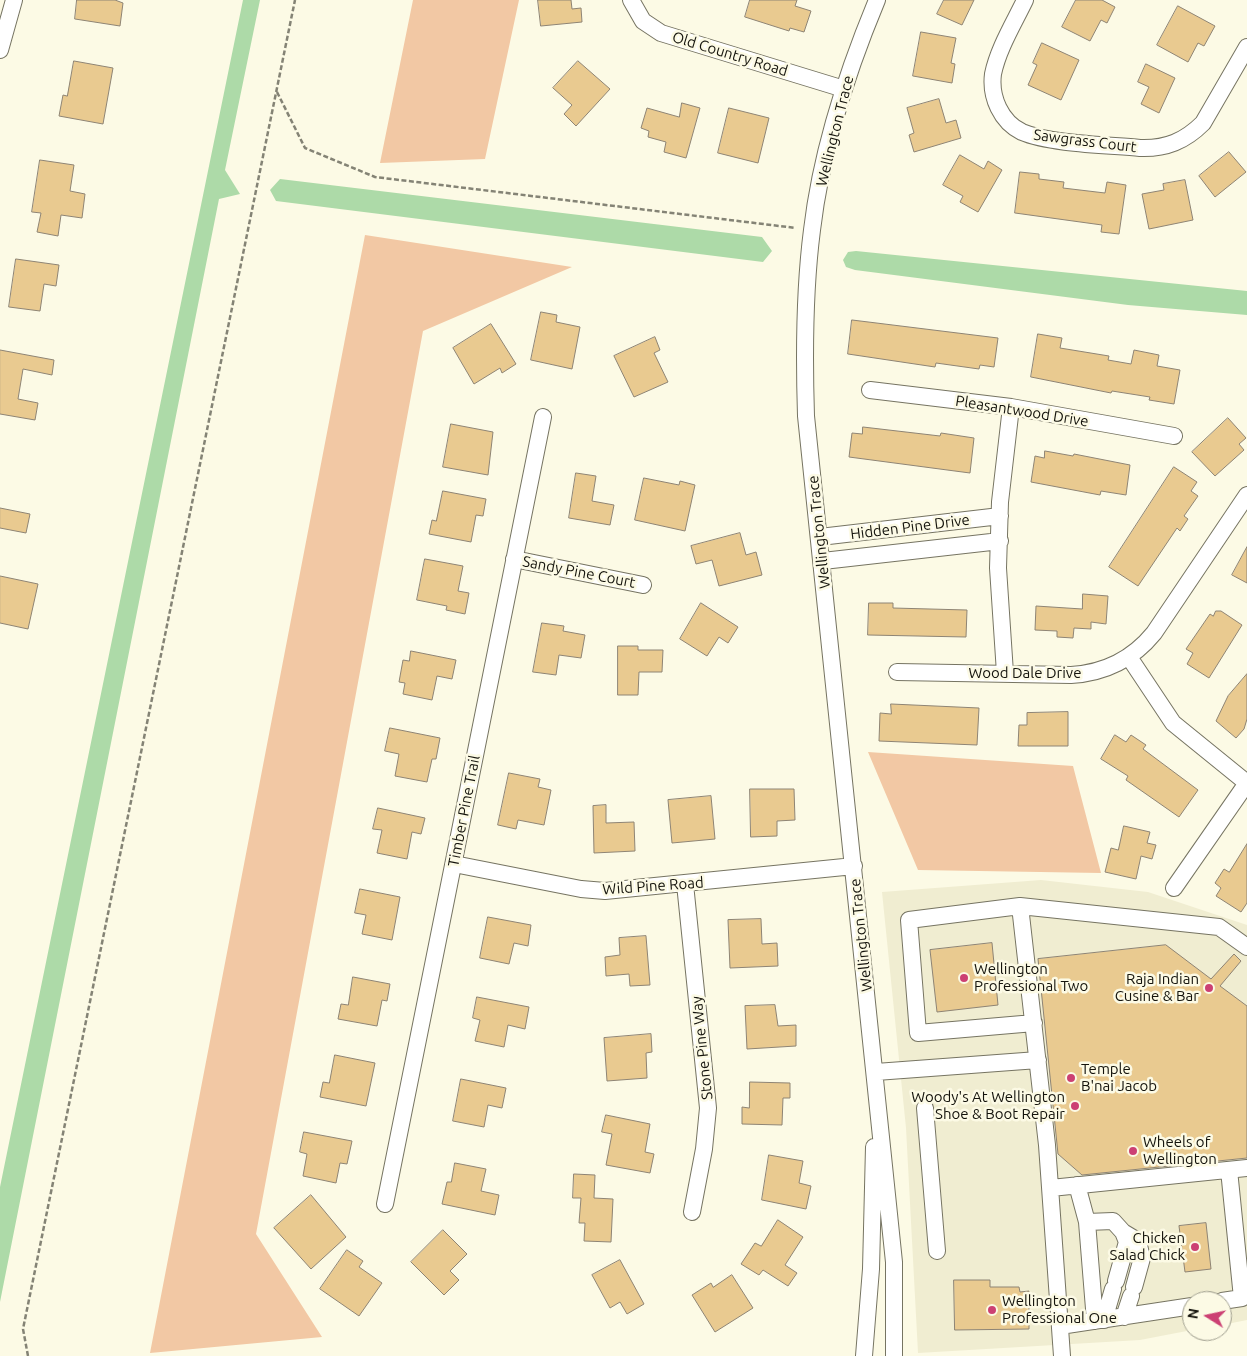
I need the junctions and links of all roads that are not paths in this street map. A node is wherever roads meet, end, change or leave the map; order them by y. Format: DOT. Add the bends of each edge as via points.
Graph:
graph roads {
  1 [pos="14,0"];
  2 [pos="631,0"];
  3 [pos="877,0"];
  4 [pos="1025,0"];
  5 [pos="1247,47"];
  6 [pos="0,50"];
  7 [pos="844,89"];
  8 [pos="870,390"];
  9 [pos="1011,407"];
  10 [pos="543,417"];
  11 [pos="1174,436"];
  12 [pos="1247,495"];
  13 [pos="1000,516"];
  14 [pos="820,537"];
  15 [pos="1000,541"];
  16 [pos="514,559"];
  17 [pos="823,560"];
  18 [pos="643,585"];
  19 [pos="1129,657"];
  20 [pos="897,672"];
  21 [pos="1004,673"];
  22 [pos="1247,783"];
  23 [pos="454,864"];
  24 [pos="854,866"];
  25 [pos="685,884"];
  26 [pos="1174,888"];
  27 [pos="1020,906"];
  28 [pos="1247,947"];
  29 [pos="1034,1023"];
  30 [pos="1038,1060"];
  31 [pos="876,1072"];
  32 [pos="925,1108"];
  33 [pos="1247,1168"];
  34 [pos="1229,1170"];
  35 [pos="1078,1185"];
  36 [pos="1051,1188"];
  37 [pos="385,1204"];
  38 [pos="692,1212"];
  39 [pos="1087,1222"];
  40 [pos="1123,1232"];
  41 [pos="937,1251"];
  42 [pos="1243,1283"];
  43 [pos="1232,1300"];
  44 [pos="1182,1308"];
  45 [pos="1124,1317"];
  46 [pos="1099,1320"];
  47 [pos="1060,1326"];
  48 [pos="864,1356"];
  49 [pos="894,1356"];
  50 [pos="1062,1356"];
  1 -- 6 [label="street"];
  2 -- 7 [label="street, Old Country Road" via="643,21 661,33"];
  3 -- 7 [label="street, Wellington Trace"];
  4 -- 5 [label="street, Sawgrass Court" via="994,72 993,92 1006,120 1022,132 1040,137 1140,148 1175,144 1203,123"];
  7 -- 14 [label="street, Wellington Trace" via="812,230 804,360 806,416"];
  8 -- 9 [label="street, Pleasantwood Drive"];
  9 -- 11 [label="street, Pleasantwood Drive"];
  9 -- 13 [label="street"];
  10 -- 16 [label="street, Timber Pine Trail"];
  12 -- 19 [label="street, Wood Dale Drive" via="1154,633"];
  13 -- 14 [label="street, Hidden Pine Drive"];
  13 -- 15 [label="street"];
  14 -- 17 [label="street, Wellington Trace"];
  15 -- 17 [label="street, Hidden Pine Drive"];
  15 -- 21 [label="street" via="998,568"];
  16 -- 18 [label="street, Sandy Pine Court"];
  16 -- 23 [label="street, Timber Pine Trail"];
  17 -- 24 [label="street, Wellington Trace"];
  19 -- 21 [label="street, Wood Dale Drive" via="1105,669 1082,674"];
  19 -- 22 [label="street" via="1178,727"];
  20 -- 21 [label="street, Wood Dale Drive"];
  22 -- 26 [label="street"];
  23 -- 25 [label="street, Wild Pine Road" via="605,892"];
  23 -- 37 [label="street, Timber Pine Trail"];
  24 -- 25 [label="street, Wild Pine Road"];
  24 -- 31 [label="street, Wellington Trace"];
  25 -- 38 [label="street, Stone Pine Way" via="708,1108"];
  27 -- 28 [label="street" via="1219,927"];
  27 -- 29 [label="street"];
  27 -- 29 [label="street" via="909,920 918,1033"];
  29 -- 30 [label="street"];
  30 -- 31 [label="street"];
  30 -- 36 [label="street"];
  31 -- 48 [label="street, Wellington Trace" via="871,1269"];
  31 -- 49 [label="street, Wellington Trace" via="894,1262"];
  32 -- 41 [label="street"];
  33 -- 34 [label="street"];
  34 -- 35 [label="street"];
  34 -- 42 [label="street"];
  35 -- 36 [label="street"];
  35 -- 39 [label="street"];
  36 -- 47 [label="street"];
  39 -- 40 [label="street" via="1113,1221"];
  39 -- 46 [label="street"];
  40 -- 45 [label="street" via="1138,1240 1142,1258"];
  40 -- 46 [label="street" via="1128,1242"];
  42 -- 43 [label="street" via="1242,1298"];
  44 -- 45 [label="street"];
  45 -- 46 [label="street"];
  46 -- 47 [label="street"];
  47 -- 50 [label="street"];
}
